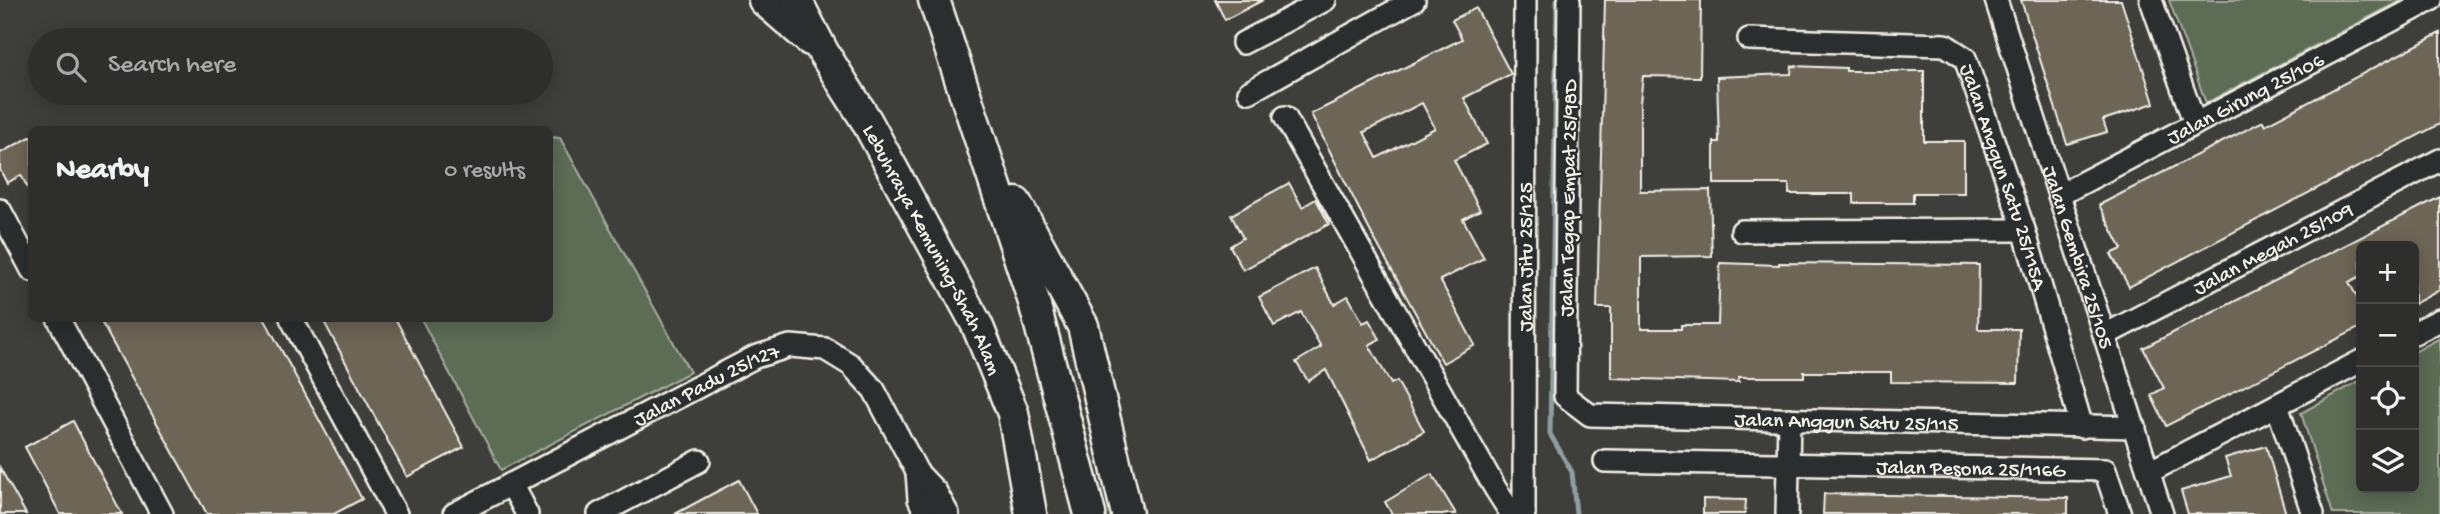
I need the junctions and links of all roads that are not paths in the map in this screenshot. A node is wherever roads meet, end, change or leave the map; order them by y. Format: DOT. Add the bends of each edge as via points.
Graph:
graph roads {
  1 [pos="764,0"];
  2 [pos="796,0"];
  3 [pos="1325,0"];
  4 [pos="1414,0"];
  5 [pos="1525,0"];
  6 [pos="1569,0"];
  7 [pos="1996,0"];
  8 [pos="2151,0"];
  9 [pos="2431,0"];
  10 [pos="937,4"];
  11 [pos="1749,39"];
  12 [pos="1243,43"];
  13 [pos="823,52"];
  14 [pos="1249,92"];
  15 [pos="1285,117"];
  16 [pos="2195,124"];
  17 [pos="981,138"];
  18 [pos="2440,160"];
  19 [pos="2059,195"];
  20 [pos="0,211"];
  21 [pos="2024,230"];
  22 [pos="1742,231"];
  23 [pos="28,263"];
  24 [pos="2440,320"];
  25 [pos="60,322"];
  26 [pos="293,322"];
  27 [pos="2419,330"];
  28 [pos="2105,335"];
  29 [pos="2356,364"];
  30 [pos="1565,396"];
  31 [pos="2277,405"];
  32 [pos="1789,419"];
  33 [pos="2082,427"];
  34 [pos="2135,427"];
  35 [pos="699,461"];
  36 [pos="1605,461"];
  37 [pos="1788,465"];
  38 [pos="917,472"];
  39 [pos="2149,472"];
  40 [pos="511,484"];
  41 [pos="1524,513"];
  42 [pos="162,514"];
  43 [pos="396,514"];
  44 [pos="454,514"];
  45 [pos="527,514"];
  46 [pos="599,514"];
  47 [pos="926,514"];
  48 [pos="948,514"];
  49 [pos="1031,514"];
  50 [pos="1090,514"];
  51 [pos="1127,514"];
  52 [pos="1787,514"];
  53 [pos="2120,514"];
  54 [pos="2162,514"];
  55 [pos="2313,514"];
  1 -- 13 [label="highway"];
  2 -- 13 [label="highway, Lebuhraya Kemuning-Shah Alam"];
  3 -- 12 [label="street"];
  4 -- 14 [label="street"];
  5 -- 41 [label="street, Jalan Jitu 25/125"];
  6 -- 30 [label="street, Jalan Tegap Empat 25/98D"];
  7 -- 19 [label="street, Jalan Gembira 25/105"];
  8 -- 16 [label="street"];
  9 -- 16 [label="street, Jalan Girung 25/106"];
  10 -- 17 [label="highway"];
  11 -- 21 [label="street, Jalan Anggun Satu 25/115A" via="1945,45 1965,58"];
  13 -- 49 [label="highway, Lebuhraya Kemuning-Shah Alam" via="866,120 977,325 1013,413"];
  15 -- 41 [label="street" via="1494,488 1509,510"];
  16 -- 19 [label="street, Jalan Girung 25/106"];
  17 -- 50 [label="highway" via="1034,302"];
  17 -- 51 [label="highway" via="1083,326"];
  18 -- 28 [label="street, Jalan Megah 25/109"];
  19 -- 28 [label="street, Jalan Gembira 25/105"];
  20 -- 23 [label="street"];
  21 -- 22 [label="street"];
  21 -- 33 [label="street, Jalan Anggun Satu 25/115A"];
  24 -- 27 [label="street"];
  25 -- 42 [label="street"];
  26 -- 43 [label="street"];
  28 -- 34 [label="street, Jalan Gembira 25/105"];
  29 -- 31 [label="street"];
  30 -- 32 [label="street, Jalan Anggun Satu 25/115" via="1590,415"];
  31 -- 39 [label="street"];
  31 -- 55 [label="street"];
  32 -- 33 [label="street, Jalan Anggun Satu 25/115"];
  32 -- 37 [label="street"];
  33 -- 34 [label="street, Jalan Anggun Satu 25/115"];
  34 -- 39 [label="street, Jalan Gembira 25/105"];
  35 -- 46 [label="street"];
  36 -- 37 [label="street"];
  37 -- 52 [label="street"];
  37 -- 53 [label="street, Jalan Pesona 25/116G" via="2105,470"];
  38 -- 40 [label="street, Jalan Padu 25/127" via="874,390 850,365 825,349 790,346 755,357"];
  38 -- 47 [label="street, Jalan Padu 25/127" via="919,499"];
  38 -- 48 [label="street, Jalan Padu 25/127"];
  39 -- 54 [label="street, Jalan Gembira 25/105"];
  40 -- 44 [label="street, Jalan Padu 25/127"];
  40 -- 45 [label="street"];
}
